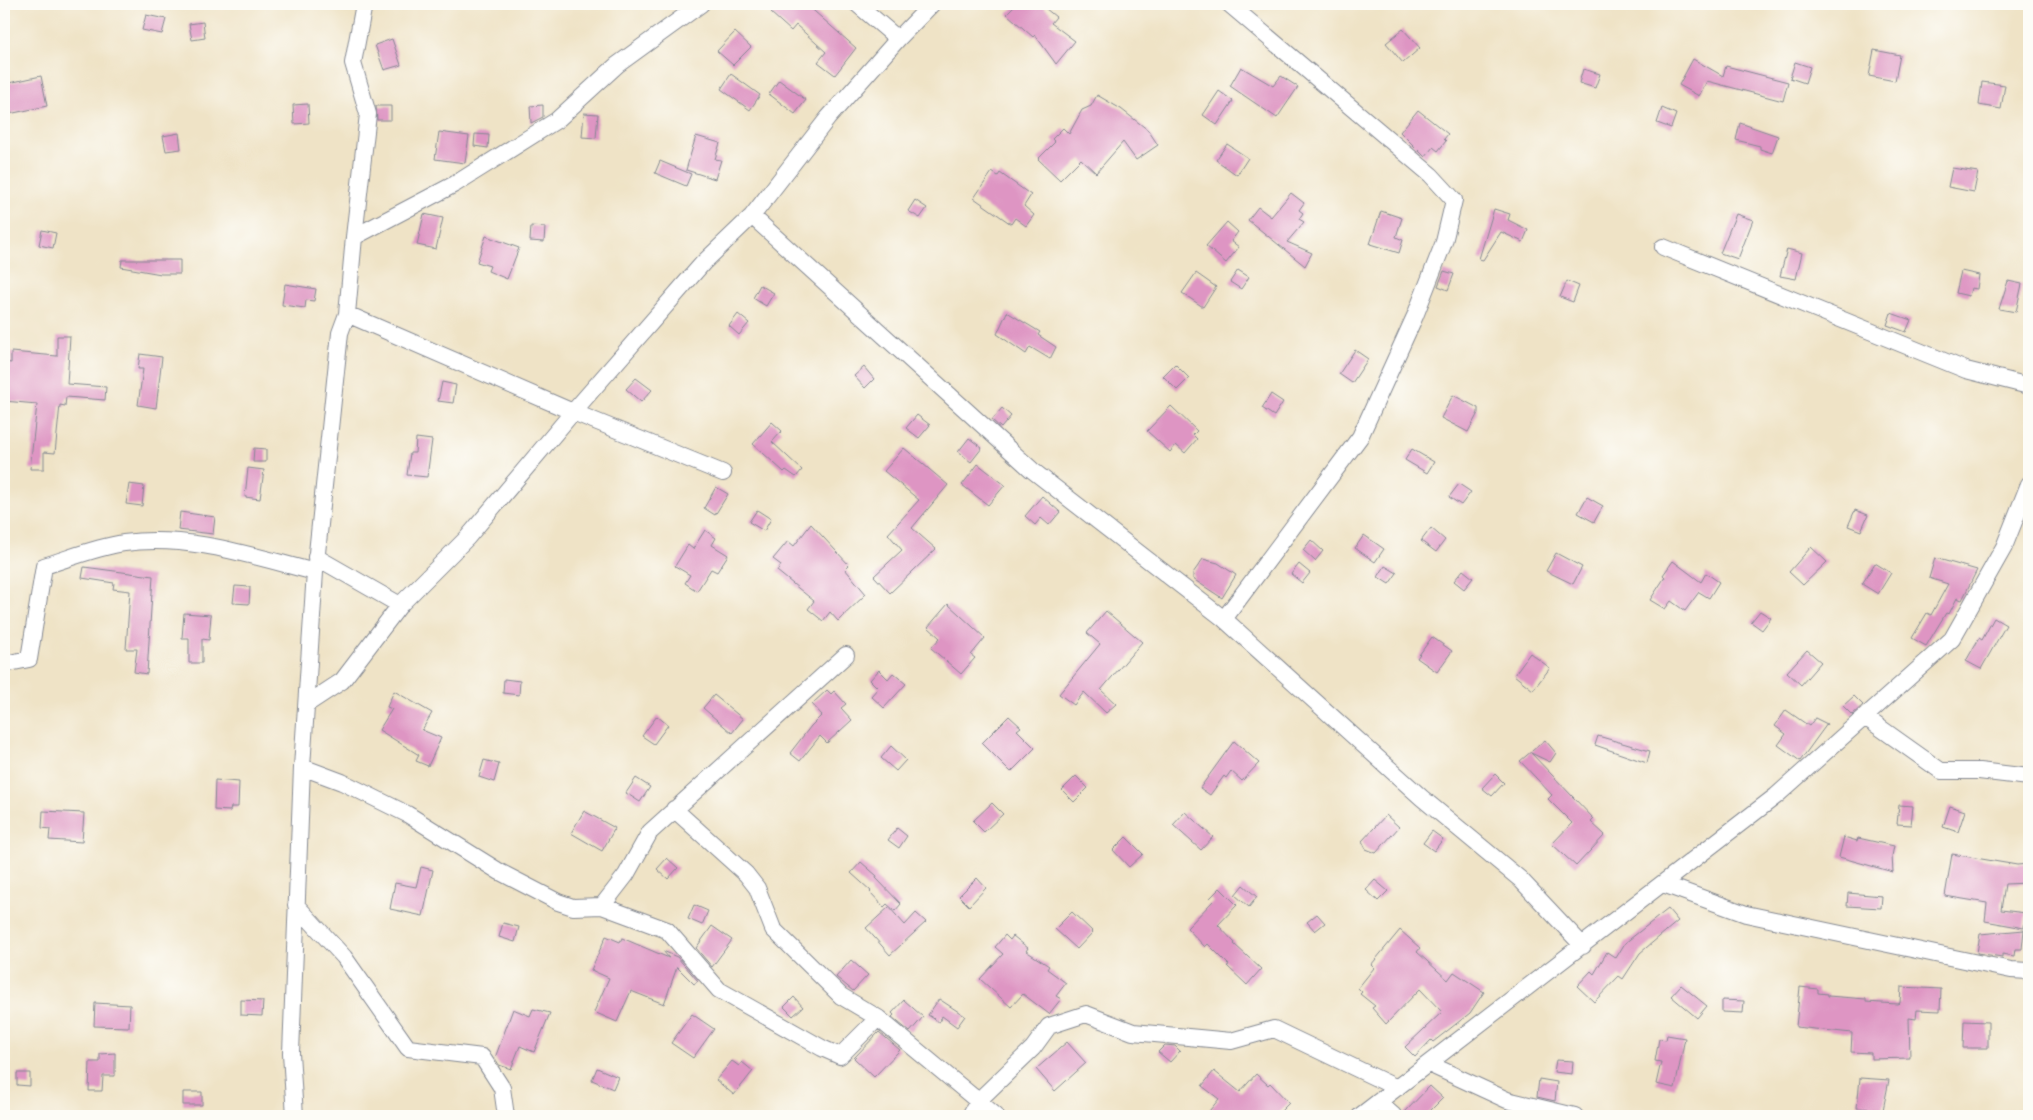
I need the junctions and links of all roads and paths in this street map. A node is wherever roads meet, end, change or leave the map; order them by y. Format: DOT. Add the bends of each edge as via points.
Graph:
graph roads {
  1 [pos="364,4"];
  2 [pos="701,4"];
  3 [pos="857,4"];
  4 [pos="932,4"];
  5 [pos="1229,4"];
  6 [pos="898,39"];
  7 [pos="752,216"];
  8 [pos="354,237"];
  9 [pos="1663,247"];
  10 [pos="347,314"];
  11 [pos="2029,386"];
  12 [pos="573,412"];
  13 [pos="723,473"];
  14 [pos="2029,484"];
  15 [pos="316,564"];
  16 [pos="400,605"];
  17 [pos="1224,619"];
  18 [pos="846,655"];
  19 [pos="4,664"];
  20 [pos="307,704"];
  21 [pos="1865,717"];
  22 [pos="302,767"];
  23 [pos="2029,777"];
  24 [pos="674,809"];
  25 [pos="1663,884"];
  26 [pos="296,905"];
  27 [pos="602,906"];
  28 [pos="1583,946"];
  29 [pos="2029,971"];
  30 [pos="878,1018"];
  31 [pos="1429,1064"];
  32 [pos="1397,1088"];
  33 [pos="978,1101"];
  34 [pos="1378,1102"];
  35 [pos="294,1116"];
  36 [pos="506,1116"];
  37 [pos="970,1116"];
  38 [pos="996,1116"];
  39 [pos="1360,1116"];
  40 [pos="1394,1116"];
  41 [pos="1575,1116"];
  1 -- 8 [label="street" via="353,63 368,114"];
  2 -- 8 [label="street" via="617,65 557,120 455,184"];
  3 -- 6 [label="street"];
  4 -- 6 [label="street"];
  5 -- 17 [label="street" via="1431,175 1454,200 1444,242 1415,316 1360,436"];
  6 -- 7 [label="street" via="828,118"];
  7 -- 12 [label="street" via="703,263"];
  7 -- 17 [label="street" via="1032,470"];
  8 -- 10 [label="street"];
  9 -- 11 [label="street" via="1966,370"];
  10 -- 12 [label="street"];
  10 -- 15 [label="street" via="340,333"];
  12 -- 13 [label="street"];
  12 -- 16 [label="street" via="467,538"];
  14 -- 21 [label="street" via="2004,547 1952,639"];
  15 -- 16 [label="street"];
  15 -- 19 [label="street" via="191,542 160,540 122,543 44,566 29,659"];
  15 -- 20 [label="street"];
  16 -- 20 [label="street" via="342,681"];
  17 -- 28 [label="street" via="1422,798 1520,879"];
  18 -- 24 [label="street"];
  20 -- 22 [label="street"];
  21 -- 23 [label="street" via="1942,771 1979,771"];
  21 -- 25 [label="street" via="1776,796"];
  22 -- 26 [label="street"];
  22 -- 27 [label="street" via="342,782 407,814 500,872 558,902 573,907"];
  24 -- 27 [label="street" via="650,832 626,875"];
  24 -- 30 [label="street" via="746,874 757,888 773,929 841,996"];
  25 -- 28 [label="street"];
  25 -- 29 [label="street" via="1746,914"];
  26 -- 35 [label="street" via="291,1053"];
  26 -- 36 [label="street" via="344,957 408,1048 482,1057 502,1088"];
  27 -- 30 [label="street" via="667,930 719,990 840,1056"];
  28 -- 31 [label="street"];
  30 -- 33 [label="street"];
  31 -- 32 [label="street"];
  31 -- 41 [label="street" via="1507,1100"];
  32 -- 33 [label="street" via="1274,1030 1231,1041 1215,1040 1134,1032 1086,1014 1049,1026 1033,1048"];
  32 -- 34 [label="street"];
  33 -- 37 [label="street"];
  33 -- 38 [label="street"];
  34 -- 39 [label="street"];
  34 -- 40 [label="street"];
}
